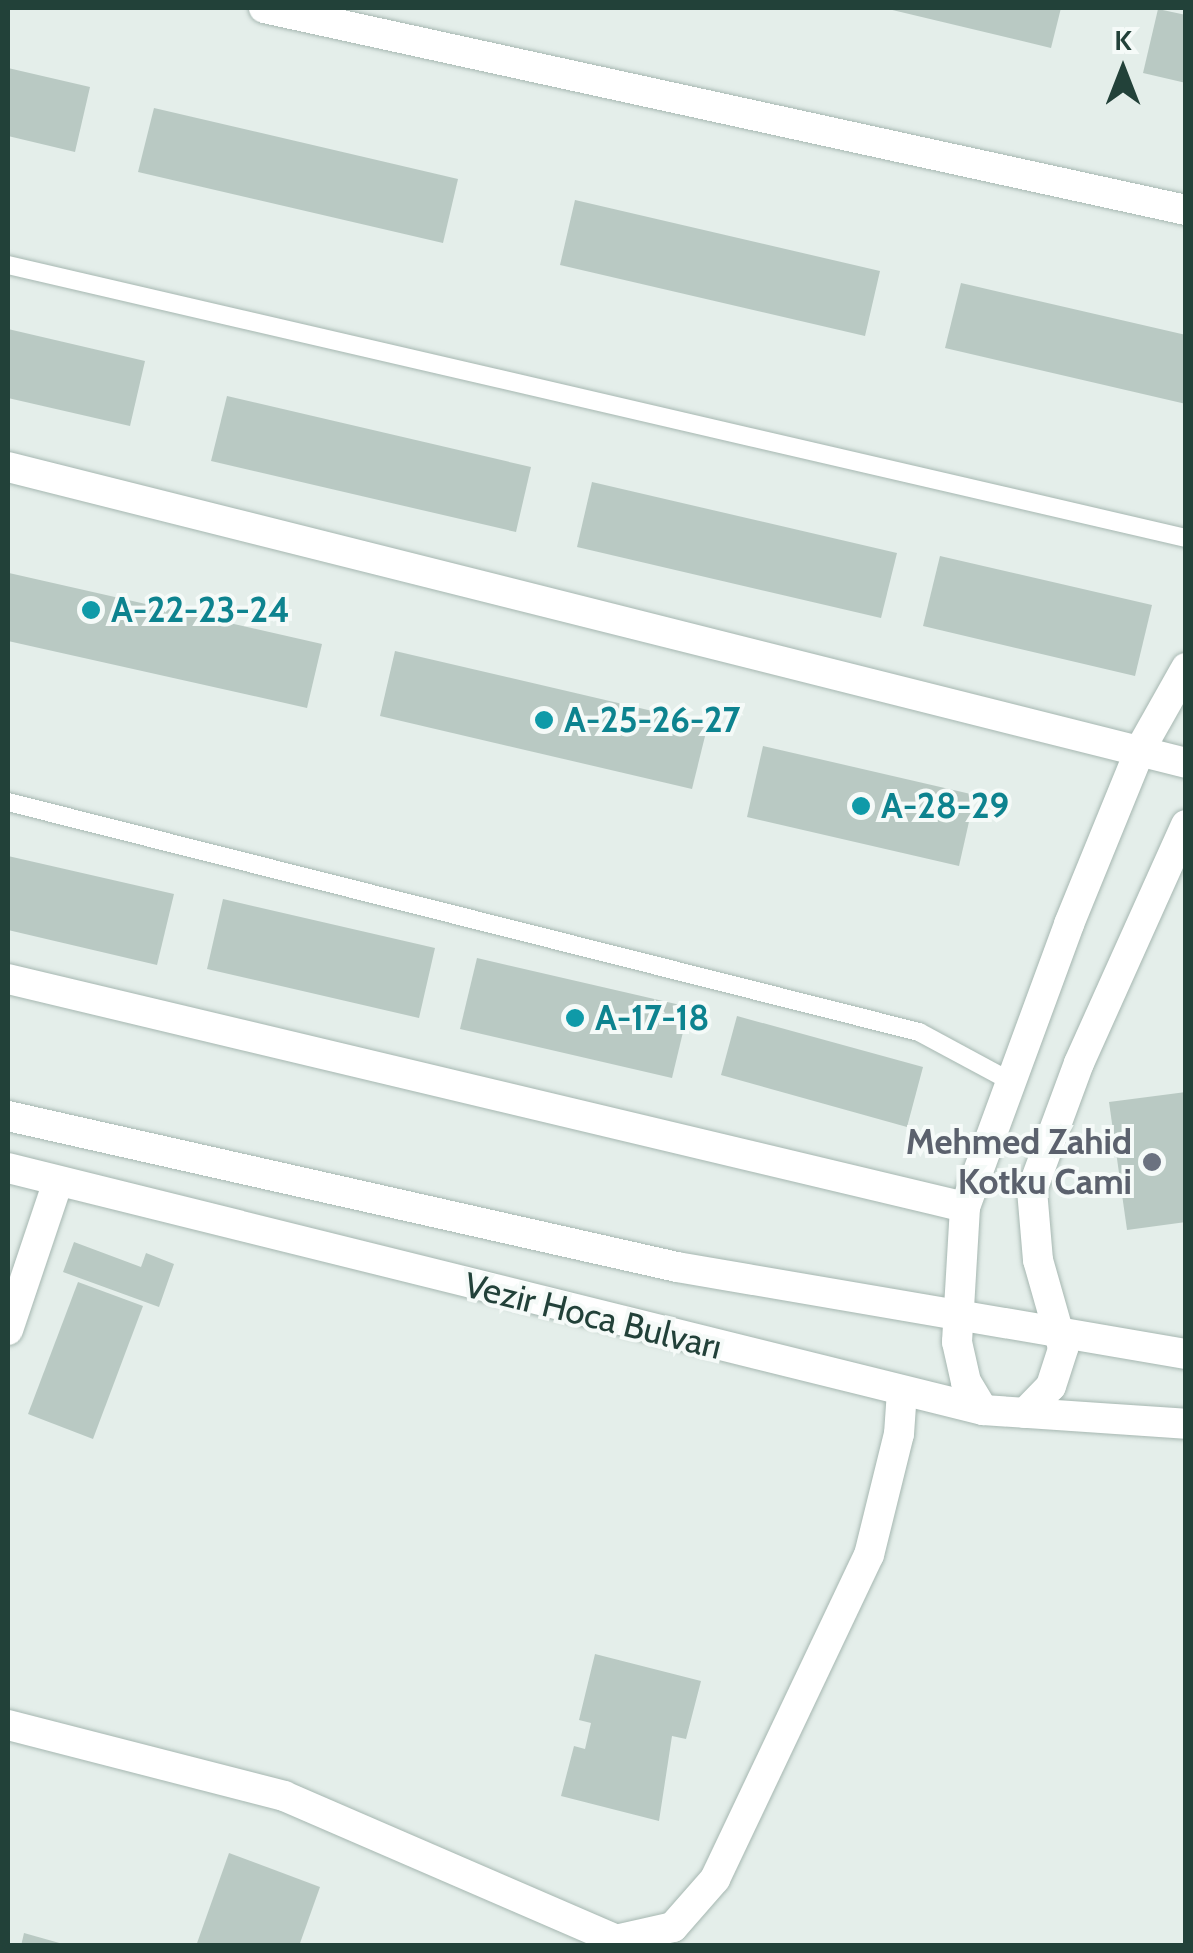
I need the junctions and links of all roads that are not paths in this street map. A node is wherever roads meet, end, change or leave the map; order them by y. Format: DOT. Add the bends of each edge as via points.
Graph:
graph roads {
  1 [pos="264,8"];
  2 [pos="1186,210"];
  3 [pos="8,265"];
  4 [pos="8,467"];
  5 [pos="1186,538"];
  6 [pos="1186,668"];
  7 [pos="1141,748"];
  8 [pos="1186,763"];
  9 [pos="8,802"];
  10 [pos="1186,825"];
  11 [pos="8,979"];
  12 [pos="1008,1080"];
  13 [pos="8,1116"];
  14 [pos="8,1168"];
  15 [pos="58,1181"];
  16 [pos="965,1207"];
  17 [pos="956,1314"];
  18 [pos="8,1330"];
  19 [pos="1063,1330"];
  20 [pos="1186,1354"];
  21 [pos="902,1390"];
  22 [pos="983,1410"];
  23 [pos="1026,1414"];
  24 [pos="1186,1424"];
  25 [pos="8,1726"];
  1 -- 2 [label="street"];
  3 -- 5 [label="lane"];
  4 -- 7 [label="street"];
  6 -- 7 [label="street"];
  7 -- 8 [label="street"];
  7 -- 12 [label="street"];
  9 -- 12 [label="lane" via="918,1032"];
  10 -- 19 [label="street" via="1079,1064 1032,1190 1038,1260"];
  11 -- 16 [label="street"];
  12 -- 16 [label="street"];
  13 -- 17 [label="street, Vezir Hoca Bulvarı" via="600,1252"];
  14 -- 15 [label="street, Vezir Hoca Bulvarı"];
  15 -- 18 [label="street"];
  15 -- 21 [label="street, Vezir Hoca Bulvarı"];
  16 -- 17 [label="street"];
  17 -- 19 [label="street, Vezir Hoca Bulvarı"];
  17 -- 22 [label="street" via="959,1362"];
  19 -- 20 [label="street, Vezir Hoca Bulvarı"];
  19 -- 23 [label="street" via="1060,1364"];
  21 -- 22 [label="street, Vezir Hoca Bulvarı"];
  21 -- 25 [label="street" via="899,1434 869,1556 715,1880 673,1926 616,1940 284,1796"];
  22 -- 23 [label="street, Vezir Hoca Bulvarı"];
  23 -- 24 [label="street, Vezir Hoca Bulvarı"];
}
